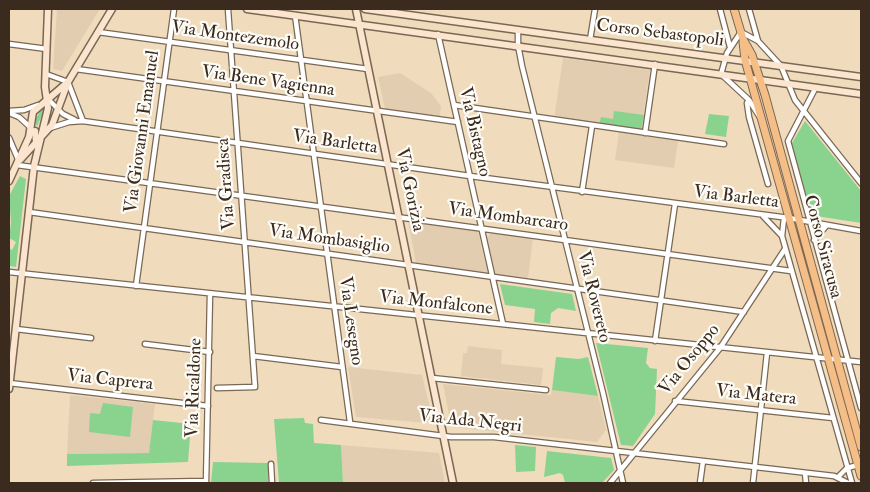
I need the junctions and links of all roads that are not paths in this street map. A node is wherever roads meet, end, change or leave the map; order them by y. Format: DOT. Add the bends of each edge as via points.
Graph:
graph roads {
  1 [pos="48,9"];
  2 [pos="112,9"];
  3 [pos="174,9"];
  4 [pos="228,9"];
  5 [pos="247,9"];
  6 [pos="356,9"];
  7 [pos="365,9"];
  8 [pos="595,9"];
  9 [pos="720,9"];
  10 [pos="734,9"];
  11 [pos="749,9"];
  12 [pos="295,15"];
  13 [pos="359,24"];
  14 [pos="518,30"];
  15 [pos="98,32"];
  16 [pos="438,34"];
  17 [pos="742,35"];
  18 [pos="590,40"];
  19 [pos="758,41"];
  20 [pos="169,42"];
  21 [pos="9,44"];
  22 [pos="518,45"];
  23 [pos="730,47"];
  24 [pos="47,49"];
  25 [pos="231,51"];
  26 [pos="725,58"];
  27 [pos="750,59"];
  28 [pos="300,60"];
  29 [pos="655,64"];
  30 [pos="781,66"];
  31 [pos="76,69"];
  32 [pos="368,69"];
  33 [pos="46,74"];
  34 [pos="720,74"];
  35 [pos="861,77"];
  36 [pos="750,78"];
  37 [pos="760,79"];
  38 [pos="68,82"];
  39 [pos="163,82"];
  40 [pos="788,83"];
  41 [pos="816,88"];
  42 [pos="234,91"];
  43 [pos="861,94"];
  44 [pos="47,98"];
  45 [pos="749,100"];
  46 [pos="306,101"];
  47 [pos="41,103"];
  48 [pos="454,106"];
  49 [pos="57,108"];
  50 [pos="377,111"];
  51 [pos="803,111"];
  52 [pos="9,112"];
  53 [pos="534,117"];
  54 [pos="762,120"];
  55 [pos="76,121"];
  56 [pos="84,121"];
  57 [pos="458,122"];
  58 [pos="592,126"];
  59 [pos="47,130"];
  60 [pos="35,131"];
  61 [pos="156,133"];
  62 [pos="646,133"];
  63 [pos="9,138"];
  64 [pos="36,141"];
  65 [pos="238,144"];
  66 [pos="724,144"];
  67 [pos="36,149"];
  68 [pos="314,154"];
  69 [pos="19,162"];
  70 [pos="388,164"];
  71 [pos="34,166"];
  72 [pos="470,176"];
  73 [pos="9,181"];
  74 [pos="150,182"];
  75 [pos="768,184"];
  76 [pos="861,184"];
  77 [pos="552,187"];
  78 [pos="582,192"];
  79 [pos="241,194"];
  80 [pos="675,204"];
  81 [pos="320,205"];
  82 [pos="29,212"];
  83 [pos="762,215"];
  84 [pos="399,216"];
  85 [pos="787,218"];
  86 [pos="799,220"];
  87 [pos="809,222"];
  88 [pos="827,224"];
  89 [pos="143,228"];
  90 [pos="482,228"];
  91 [pos="860,230"];
  92 [pos="782,236"];
  93 [pos="565,240"];
  94 [pos="814,240"];
  95 [pos="245,242"];
  96 [pos="785,250"];
  97 [pos="327,254"];
  98 [pos="667,254"];
  99 [pos="408,264"];
  100 [pos="773,268"];
  101 [pos="792,271"];
  102 [pos="9,272"];
  103 [pos="22,274"];
  104 [pos="492,276"];
  105 [pos="136,286"];
  106 [pos="577,288"];
  107 [pos="210,294"];
  108 [pos="248,298"];
  109 [pos="660,300"];
  110 [pos="334,307"];
  111 [pos="744,312"];
  112 [pos="419,316"];
  113 [pos="503,324"];
  114 [pos="16,329"];
  115 [pos="588,333"];
  116 [pos="91,338"];
  117 [pos="655,341"];
  118 [pos="145,344"];
  119 [pos="720,348"];
  120 [pos="11,349"];
  121 [pos="210,352"];
  122 [pos="767,353"];
  123 [pos="253,356"];
  124 [pos="816,357"];
  125 [pos="828,358"];
  126 [pos="837,359"];
  127 [pos="848,360"];
  128 [pos="861,362"];
  129 [pos="342,366"];
  130 [pos="432,378"];
  131 [pos="9,383"];
  132 [pos="217,388"];
  133 [pos="9,389"];
  134 [pos="546,390"];
  135 [pos="675,401"];
  136 [pos="208,406"];
  137 [pos="861,408"];
  138 [pos="761,410"];
  139 [pos="833,418"];
  140 [pos="321,420"];
  141 [pos="350,422"];
  142 [pos="444,435"];
  143 [pos="861,448"];
  144 [pos="616,452"];
  145 [pos="634,454"];
  146 [pos="703,461"];
  147 [pos="271,464"];
  148 [pos="858,465"];
  149 [pos="755,467"];
  150 [pos="848,468"];
  151 [pos="619,472"];
  152 [pos="805,473"];
  153 [pos="861,476"];
  154 [pos="838,477"];
  155 [pos="206,482"];
  156 [pos="93,483"];
  157 [pos="130,483"];
  158 [pos="272,483"];
  159 [pos="453,483"];
  160 [pos="610,483"];
  161 [pos="622,483"];
  162 [pos="700,483"];
  163 [pos="753,483"];
  164 [pos="806,483"];
  165 [pos="850,483"];
  1 -- 24 [label="street"];
  2 -- 15 [label="street"];
  3 -- 20 [label="street, Via Giovanni Emanuel"];
  4 -- 25 [label="street, Via Gradisca"];
  5 -- 12 [label="street, Corso Sebastopoli"];
  6 -- 13 [label="street, Via Gorizia"];
  7 -- 14 [label="street, Corso Sebastopoli"];
  8 -- 18 [label="street"];
  9 -- 23 [label="street"];
  10 -- 17 [label="main road, Corso Siracusa"];
  11 -- 19 [label="street"];
  12 -- 13 [label="street, Corso Sebastopoli"];
  12 -- 28 [label="street, Via Lesegno"];
  13 -- 16 [label="street, Corso Sebastopoli"];
  13 -- 32 [label="street, Via Gorizia"];
  14 -- 18 [label="street, Corso Sebastopoli"];
  14 -- 22 [label="street, Via Rovereto"];
  15 -- 20 [label="street, Via Montezemolo"];
  15 -- 31 [label="street"];
  16 -- 22 [label="street, Corso Sebastopoli"];
  16 -- 48 [label="street, Via Bistagno"];
  17 -- 19 [label="street"];
  17 -- 23 [label="street"];
  17 -- 27 [label="main road, Corso Siracusa"];
  18 -- 26 [label="street, Corso Sebastopoli"];
  19 -- 27 [label="street"];
  19 -- 30 [label="street"];
  20 -- 25 [label="street, Via Montezemolo"];
  20 -- 39 [label="street, Via Giovanni Emanuel"];
  21 -- 24 [label="street"];
  22 -- 29 [label="street, Corso Sebastopoli"];
  22 -- 53 [label="street, Via Rovereto"];
  23 -- 26 [label="street"];
  24 -- 33 [label="street"];
  25 -- 28 [label="street, Via Montezemolo"];
  25 -- 42 [label="street, Via Gradisca"];
  26 -- 27 [label="street, Corso Sebastopoli"];
  26 -- 34 [label="street"];
  27 -- 30 [label="street, Corso Sebastopoli"];
  27 -- 36 [label="main road, Corso Siracusa"];
  27 -- 37 [label="main road, Corso Siracusa"];
  28 -- 32 [label="street, Via Montezemolo"];
  28 -- 46 [label="street, Via Lesegno"];
  29 -- 34 [label="street, Corso Sebastopoli"];
  29 -- 62 [label="street, Corso Sebastopoli"];
  30 -- 35 [label="street, Corso Sebastopoli"];
  30 -- 40 [label="street"];
  31 -- 38 [label="street"];
  31 -- 39 [label="street, Via Bene Vagienna"];
  32 -- 50 [label="street, Via Gorizia"];
  33 -- 38 [label="street"];
  33 -- 44 [label="street"];
  34 -- 36 [label="street, Corso Sebastopoli"];
  34 -- 45 [label="street, Corso Siracusa"];
  36 -- 37 [label="street, Corso Sebastopoli"];
  36 -- 54 [label="main road, Corso Siracusa"];
  37 -- 40 [label="street, Corso Sebastopoli"];
  37 -- 86 [label="main road, Corso Siracusa"];
  38 -- 44 [label="street"];
  38 -- 49 [label="street"];
  38 -- 56 [label="street"];
  39 -- 42 [label="street, Via Bene Vagienna"];
  39 -- 61 [label="street, Via Giovanni Emanuel"];
  40 -- 41 [label="street, Corso Sebastopoli"];
  40 -- 51 [label="street"];
  41 -- 43 [label="street, Corso Sebastopoli"];
  41 -- 51 [label="street, Corso Siracusa"];
  42 -- 46 [label="street, Via Bene Vagienna"];
  42 -- 65 [label="street, Via Gradisca"];
  44 -- 47 [label="street"];
  44 -- 49 [label="street"];
  44 -- 60 [label="street" via="47,111"];
  45 -- 54 [label="street, Corso Siracusa"];
  45 -- 75 [label="street" via="749,117"];
  46 -- 50 [label="street, Via Bene Vagienna"];
  46 -- 68 [label="street, Via Lesegno"];
  47 -- 52 [label="street"];
  47 -- 60 [label="street" via="33,112"];
  48 -- 53 [label="street"];
  48 -- 57 [label="street, Via Bistagno"];
  49 -- 55 [label="street"];
  49 -- 59 [label="street"];
  50 -- 57 [label="street, Via Bene Vagienna"];
  50 -- 70 [label="street, Via Gorizia"];
  51 -- 76 [label="street"];
  51 -- 87 [label="street, Corso Siracusa" via="788,141"];
  52 -- 60 [label="street"];
  53 -- 58 [label="street"];
  53 -- 77 [label="street, Via Rovereto"];
  54 -- 85 [label="main road, Corso Siracusa"];
  55 -- 56 [label="street, Via Barletta"];
  55 -- 59 [label="street, Via Barletta"];
  56 -- 61 [label="street, Via Barletta"];
  57 -- 72 [label="street, Via Bistagno"];
  58 -- 62 [label="street"];
  58 -- 78 [label="street"];
  59 -- 60 [label="street"];
  60 -- 64 [label="street"];
  60 -- 67 [label="street"];
  60 -- 69 [label="street"];
  61 -- 65 [label="street, Via Barletta"];
  61 -- 74 [label="street, Via Giovanni Emanuel"];
  62 -- 66 [label="street"];
  63 -- 69 [label="street"];
  64 -- 67 [label="street"];
  64 -- 69 [label="street"];
  65 -- 68 [label="street, Via Barletta"];
  65 -- 79 [label="street, Via Gradisca"];
  67 -- 71 [label="street"];
  68 -- 70 [label="street, Via Barletta"];
  68 -- 81 [label="street, Via Lesegno"];
  69 -- 71 [label="street, Via Mombarcaro"];
  69 -- 73 [label="street"];
  70 -- 72 [label="street, Via Barletta"];
  70 -- 84 [label="street, Via Gorizia"];
  71 -- 74 [label="street, Via Mombarcaro"];
  71 -- 82 [label="street"];
  72 -- 77 [label="street, Via Barletta"];
  72 -- 90 [label="street, Via Bistagno"];
  74 -- 79 [label="street, Via Mombarcaro"];
  74 -- 89 [label="street, Via Giovanni Emanuel"];
  77 -- 78 [label="street, Via Barletta"];
  77 -- 93 [label="street, Via Rovereto"];
  78 -- 80 [label="street, Via Barletta"];
  79 -- 81 [label="street, Via Mombarcaro"];
  79 -- 95 [label="street, Via Gradisca"];
  80 -- 83 [label="street, Via Barletta"];
  80 -- 98 [label="street"];
  81 -- 84 [label="street, Via Mombarcaro"];
  81 -- 97 [label="street, Via Lesegno"];
  82 -- 89 [label="street, Via Mombasiglio"];
  82 -- 103 [label="street"];
  83 -- 85 [label="street, Via Barletta"];
  83 -- 92 [label="street, Corso Siracusa"];
  84 -- 90 [label="street, Via Mombarcaro"];
  84 -- 99 [label="street, Via Gorizia"];
  85 -- 86 [label="street, Via Barletta"];
  85 -- 92 [label="street, Corso Siracusa"];
  85 -- 125 [label="main road, Corso Siracusa"];
  86 -- 87 [label="street, Via Barletta"];
  86 -- 126 [label="main road, Corso Siracusa"];
  87 -- 88 [label="street, Via Barletta"];
  87 -- 94 [label="street, Corso Siracusa"];
  88 -- 91 [label="street, Via Barletta"];
  88 -- 94 [label="street"];
  89 -- 95 [label="street, Via Mombasiglio"];
  89 -- 105 [label="street, Via Giovanni Emanuel"];
  90 -- 93 [label="street, Via Mombarcaro"];
  90 -- 104 [label="street, Via Bistagno"];
  92 -- 96 [label="street, Corso Siracusa"];
  93 -- 98 [label="street, Via Mombarcaro"];
  93 -- 106 [label="street, Via Rovereto"];
  94 -- 127 [label="street, Corso Siracusa"];
  95 -- 97 [label="street, Via Mombasiglio"];
  95 -- 108 [label="street, Via Gradisca"];
  96 -- 100 [label="street, Via Osoppo"];
  96 -- 101 [label="street, Corso Siracusa"];
  97 -- 99 [label="street, Via Mombasiglio"];
  97 -- 110 [label="street, Via Lesegno"];
  98 -- 100 [label="street, Via Mombarcaro"];
  98 -- 109 [label="street"];
  99 -- 104 [label="street, Via Mombasiglio"];
  99 -- 112 [label="street, Via Gorizia"];
  100 -- 101 [label="street, Via Mombarcaro"];
  100 -- 111 [label="street, Via Osoppo"];
  101 -- 124 [label="street, Corso Siracusa"];
  102 -- 103 [label="street, Via Monfalcone"];
  103 -- 105 [label="street, Via Monfalcone"];
  103 -- 114 [label="street"];
  104 -- 106 [label="street, Via Mombasiglio"];
  104 -- 113 [label="street, Via Bistagno"];
  105 -- 107 [label="street, Via Monfalcone"];
  106 -- 109 [label="street, Via Mombasiglio"];
  106 -- 115 [label="street, Via Rovereto"];
  107 -- 108 [label="street, Via Monfalcone"];
  107 -- 121 [label="street, Via Ricaldone"];
  108 -- 110 [label="street, Via Monfalcone"];
  108 -- 123 [label="street, Via Gradisca"];
  109 -- 111 [label="street, Via Mombasiglio"];
  109 -- 117 [label="street"];
  110 -- 112 [label="street, Via Monfalcone"];
  110 -- 129 [label="street, Via Lesegno"];
  111 -- 119 [label="street, Via Osoppo"];
  112 -- 113 [label="street, Via Monfalcone"];
  112 -- 130 [label="street, Via Gorizia"];
  113 -- 115 [label="street, Via Monfalcone"];
  114 -- 116 [label="street"];
  114 -- 120 [label="street"];
  115 -- 117 [label="street, Via Monfalcone"];
  115 -- 144 [label="street, Via Rovereto"];
  117 -- 119 [label="street, Via Monfalcone"];
  118 -- 121 [label="street"];
  119 -- 122 [label="street, Via Monfalcone"];
  119 -- 135 [label="street, Via Osoppo"];
  120 -- 131 [label="street"];
  121 -- 136 [label="street, Via Ricaldone"];
  122 -- 124 [label="street, Via Monfalcone"];
  122 -- 138 [label="street"];
  123 -- 129 [label="street"];
  123 -- 132 [label="street, Via Gradisca" via="255,387"];
  124 -- 125 [label="street, Via Monfalcone"];
  124 -- 139 [label="street, Corso Siracusa"];
  125 -- 126 [label="street, Via Monfalcone"];
  125 -- 148 [label="main road, Corso Siracusa"];
  126 -- 127 [label="street, Via Monfalcone"];
  126 -- 143 [label="main road, Corso Siracusa"];
  127 -- 128 [label="street, Via Monfalcone"];
  127 -- 137 [label="street, Corso Siracusa"];
  129 -- 141 [label="street, Via Lesegno"];
  130 -- 134 [label="street"];
  130 -- 142 [label="street, Via Gorizia"];
  131 -- 133 [label="street"];
  131 -- 136 [label="street, Via Caprera"];
  135 -- 138 [label="street, Via Matera"];
  135 -- 145 [label="street, Via Osoppo"];
  136 -- 155 [label="street, Via Ricaldone"];
  138 -- 139 [label="street, Via Matera"];
  138 -- 149 [label="street"];
  139 -- 150 [label="street, Corso Siracusa"];
  140 -- 141 [label="street, Via Ada Negri"];
  141 -- 142 [label="street, Via Ada Negri"];
  142 -- 144 [label="street, Via Ada Negri"];
  142 -- 159 [label="street, Via Gorizia"];
  144 -- 145 [label="street, Via Ada Negri"];
  144 -- 151 [label="street, Via Rovereto"];
  145 -- 146 [label="street, Via Ada Negri"];
  145 -- 151 [label="street, Via Osoppo"];
  146 -- 149 [label="street, Via Ada Negri"];
  146 -- 162 [label="street"];
  147 -- 158 [label="street"];
  148 -- 150 [label="street"];
  148 -- 153 [label="main road, Corso Siracusa"];
  149 -- 152 [label="street, Via Ada Negri"];
  149 -- 163 [label="street"];
  150 -- 154 [label="street"];
  150 -- 165 [label="street, Corso Siracusa"];
  151 -- 160 [label="street, Via Osoppo"];
  151 -- 161 [label="street, Via Rovereto"];
  152 -- 154 [label="street, Via Ada Negri"];
  152 -- 164 [label="street"];
  154 -- 165 [label="street"];
  155 -- 157 [label="street"];
  156 -- 157 [label="street"];
}
